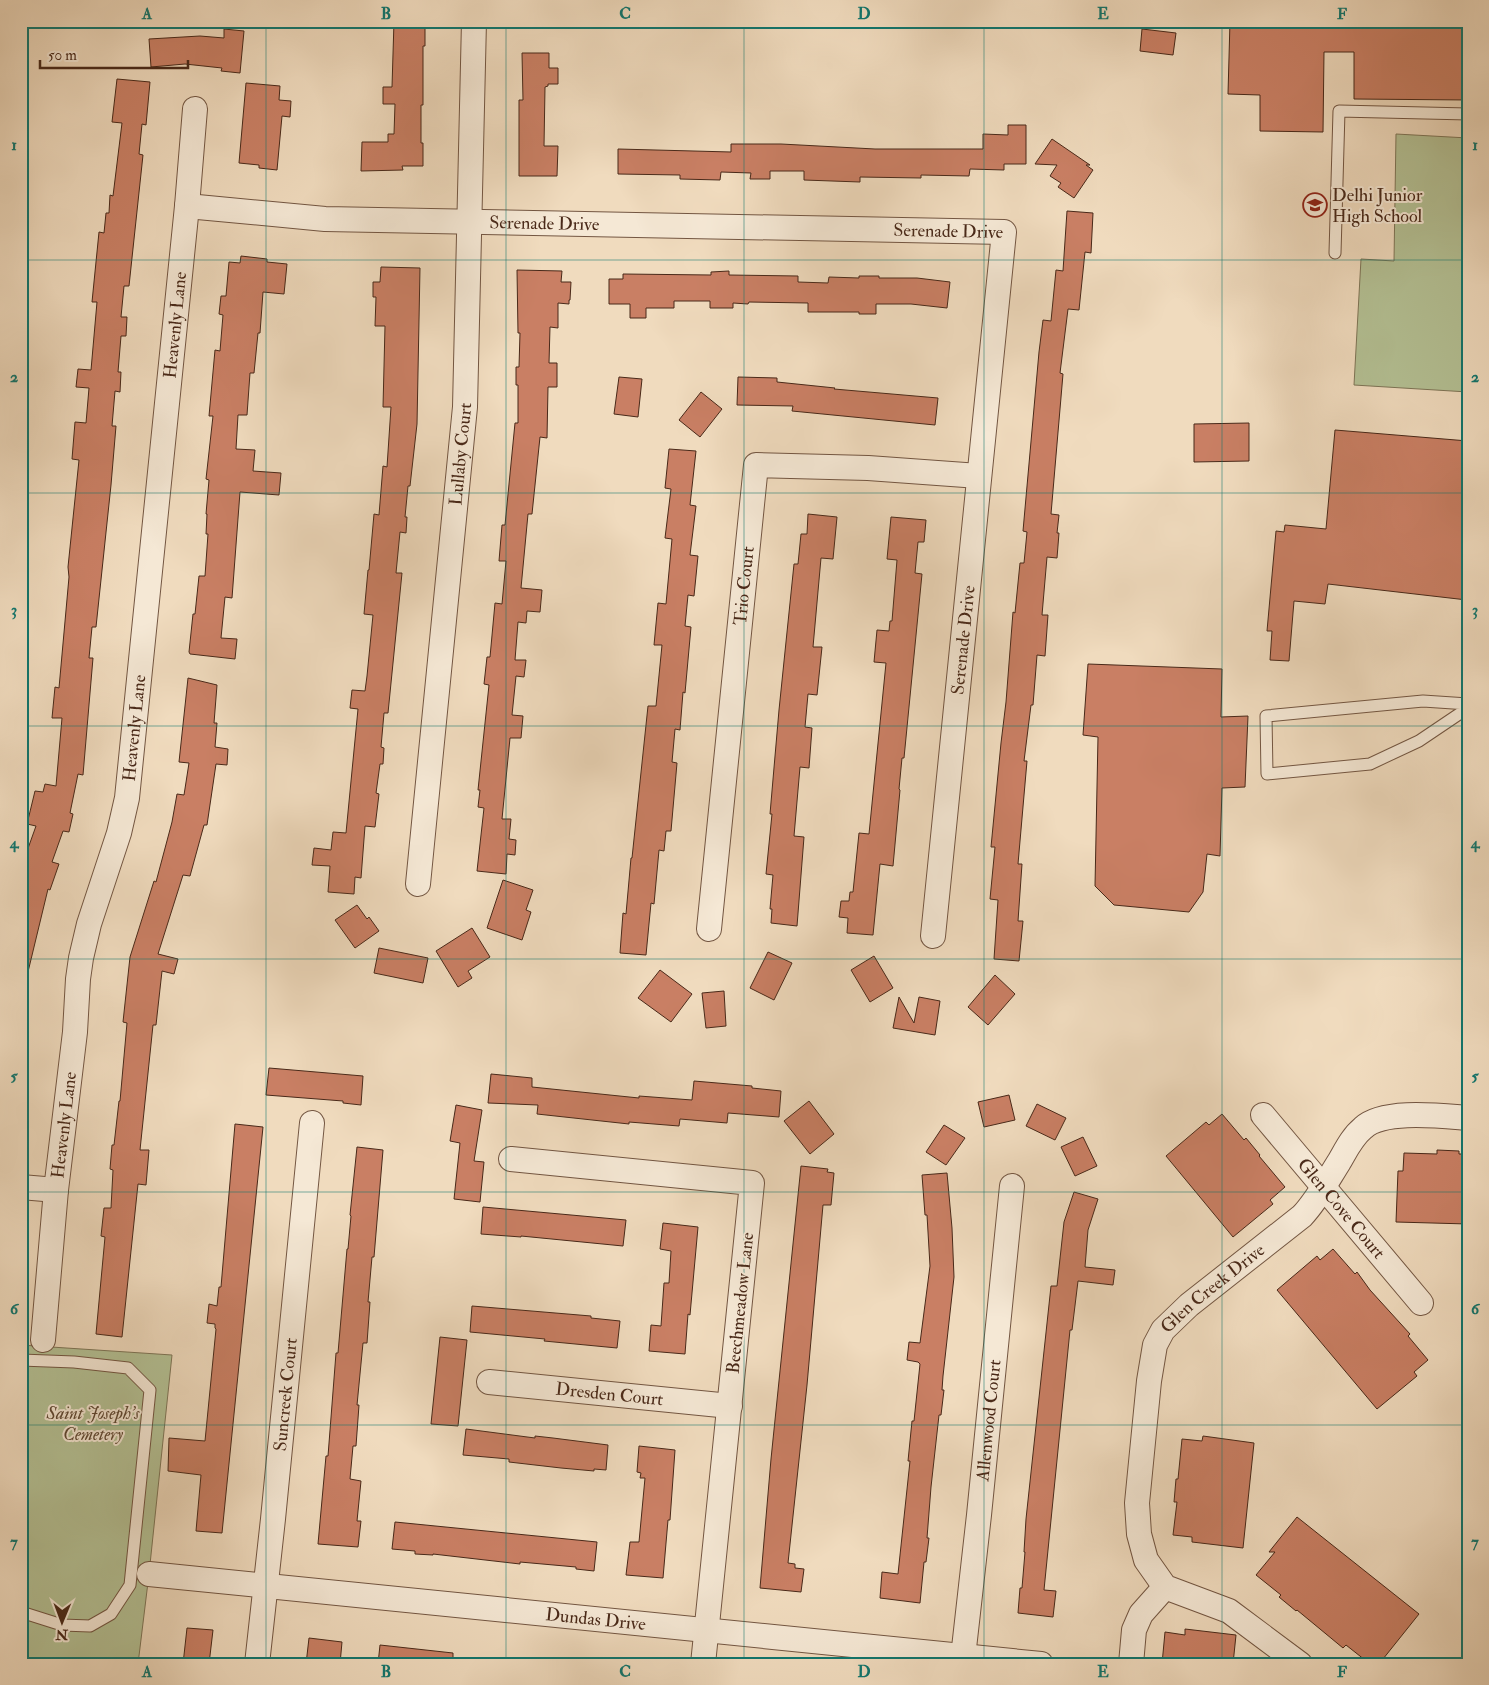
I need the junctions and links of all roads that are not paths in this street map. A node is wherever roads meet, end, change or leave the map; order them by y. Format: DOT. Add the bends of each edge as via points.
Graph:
graph roads {
  1 [pos="474,21"];
  2 [pos="195,109"];
  3 [pos="1468,114"];
  4 [pos="186,206"];
  5 [pos="470,223"];
  6 [pos="1335,253"];
  7 [pos="980,476"];
  8 [pos="1468,706"];
  9 [pos="418,884"];
  10 [pos="709,929"];
  11 [pos="933,936"];
  12 [pos="1263,1115"];
  13 [pos="1468,1118"];
  14 [pos="312,1124"];
  15 [pos="511,1159"];
  16 [pos="1012,1186"];
  17 [pos="21,1187"];
  18 [pos="1324,1188"];
  19 [pos="56,1190"];
  20 [pos="1421,1303"];
  21 [pos="43,1340"];
  22 [pos="21,1360"];
  23 [pos="489,1382"];
  24 [pos="730,1406"];
  25 [pos="150,1574"];
  26 [pos="265,1585"];
  27 [pos="1165,1587"];
  28 [pos="21,1612"];
  29 [pos="707,1630"];
  30 [pos="964,1656"];
  31 [pos="257,1664"];
  32 [pos="703,1664"];
  33 [pos="1040,1664"];
  34 [pos="1131,1664"];
  35 [pos="1300,1664"];
  1 -- 5 [label="street, Lullaby Court"];
  2 -- 4 [label="street, Heavenly Lane"];
  3 -- 6 [label="lane" via="1339,111"];
  4 -- 5 [label="street, Serenade Drive" via="325,219"];
  4 -- 19 [label="street, Heavenly Lane" via="127,798 81,958"];
  5 -- 7 [label="street, Serenade Drive" via="1004,232"];
  5 -- 9 [label="street, Lullaby Court" via="465,407"];
  7 -- 10 [label="street, Trio Court" via="756,465"];
  7 -- 11 [label="street, Serenade Drive"];
  8 -- 8 [label="lane" via="1424,702 1266,716 1267,774 1370,764 1419,741"];
  12 -- 18 [label="street, Glen Cove Court"];
  13 -- 18 [label="street, Glen Creek Drive" via="1380,1118 1364,1126 1352,1139"];
  14 -- 26 [label="street, Suncreek Court"];
  15 -- 24 [label="street, Beechmeadow Lane" via="752,1183"];
  16 -- 30 [label="street, Allenwood Court"];
  17 -- 19 [label="street"];
  18 -- 20 [label="street, Glen Cove Court"];
  18 -- 27 [label="street, Glen Creek Drive" via="1302,1216 1189,1305 1163,1330 1155,1346 1137,1503 1139,1534 1146,1560"];
  19 -- 21 [label="street, Heavenly Lane"];
  22 -- 28 [label="lane" via="128,1368 150,1390 130,1585 111,1614 90,1626 62,1625"];
  23 -- 24 [label="street, Dresden Court"];
  24 -- 29 [label="street, Beechmeadow Lane"];
  25 -- 26 [label="street, Dundas Drive"];
  26 -- 29 [label="street, Dundas Drive"];
  26 -- 31 [label="street, Suncreek Court"];
  27 -- 34 [label="street" via="1141,1614 1134,1630"];
  27 -- 35 [label="street" via="1229,1611"];
  29 -- 30 [label="street, Dundas Drive"];
  29 -- 32 [label="street, Beechmeadow Lane"];
  30 -- 33 [label="street, Dundas Drive"];
}
